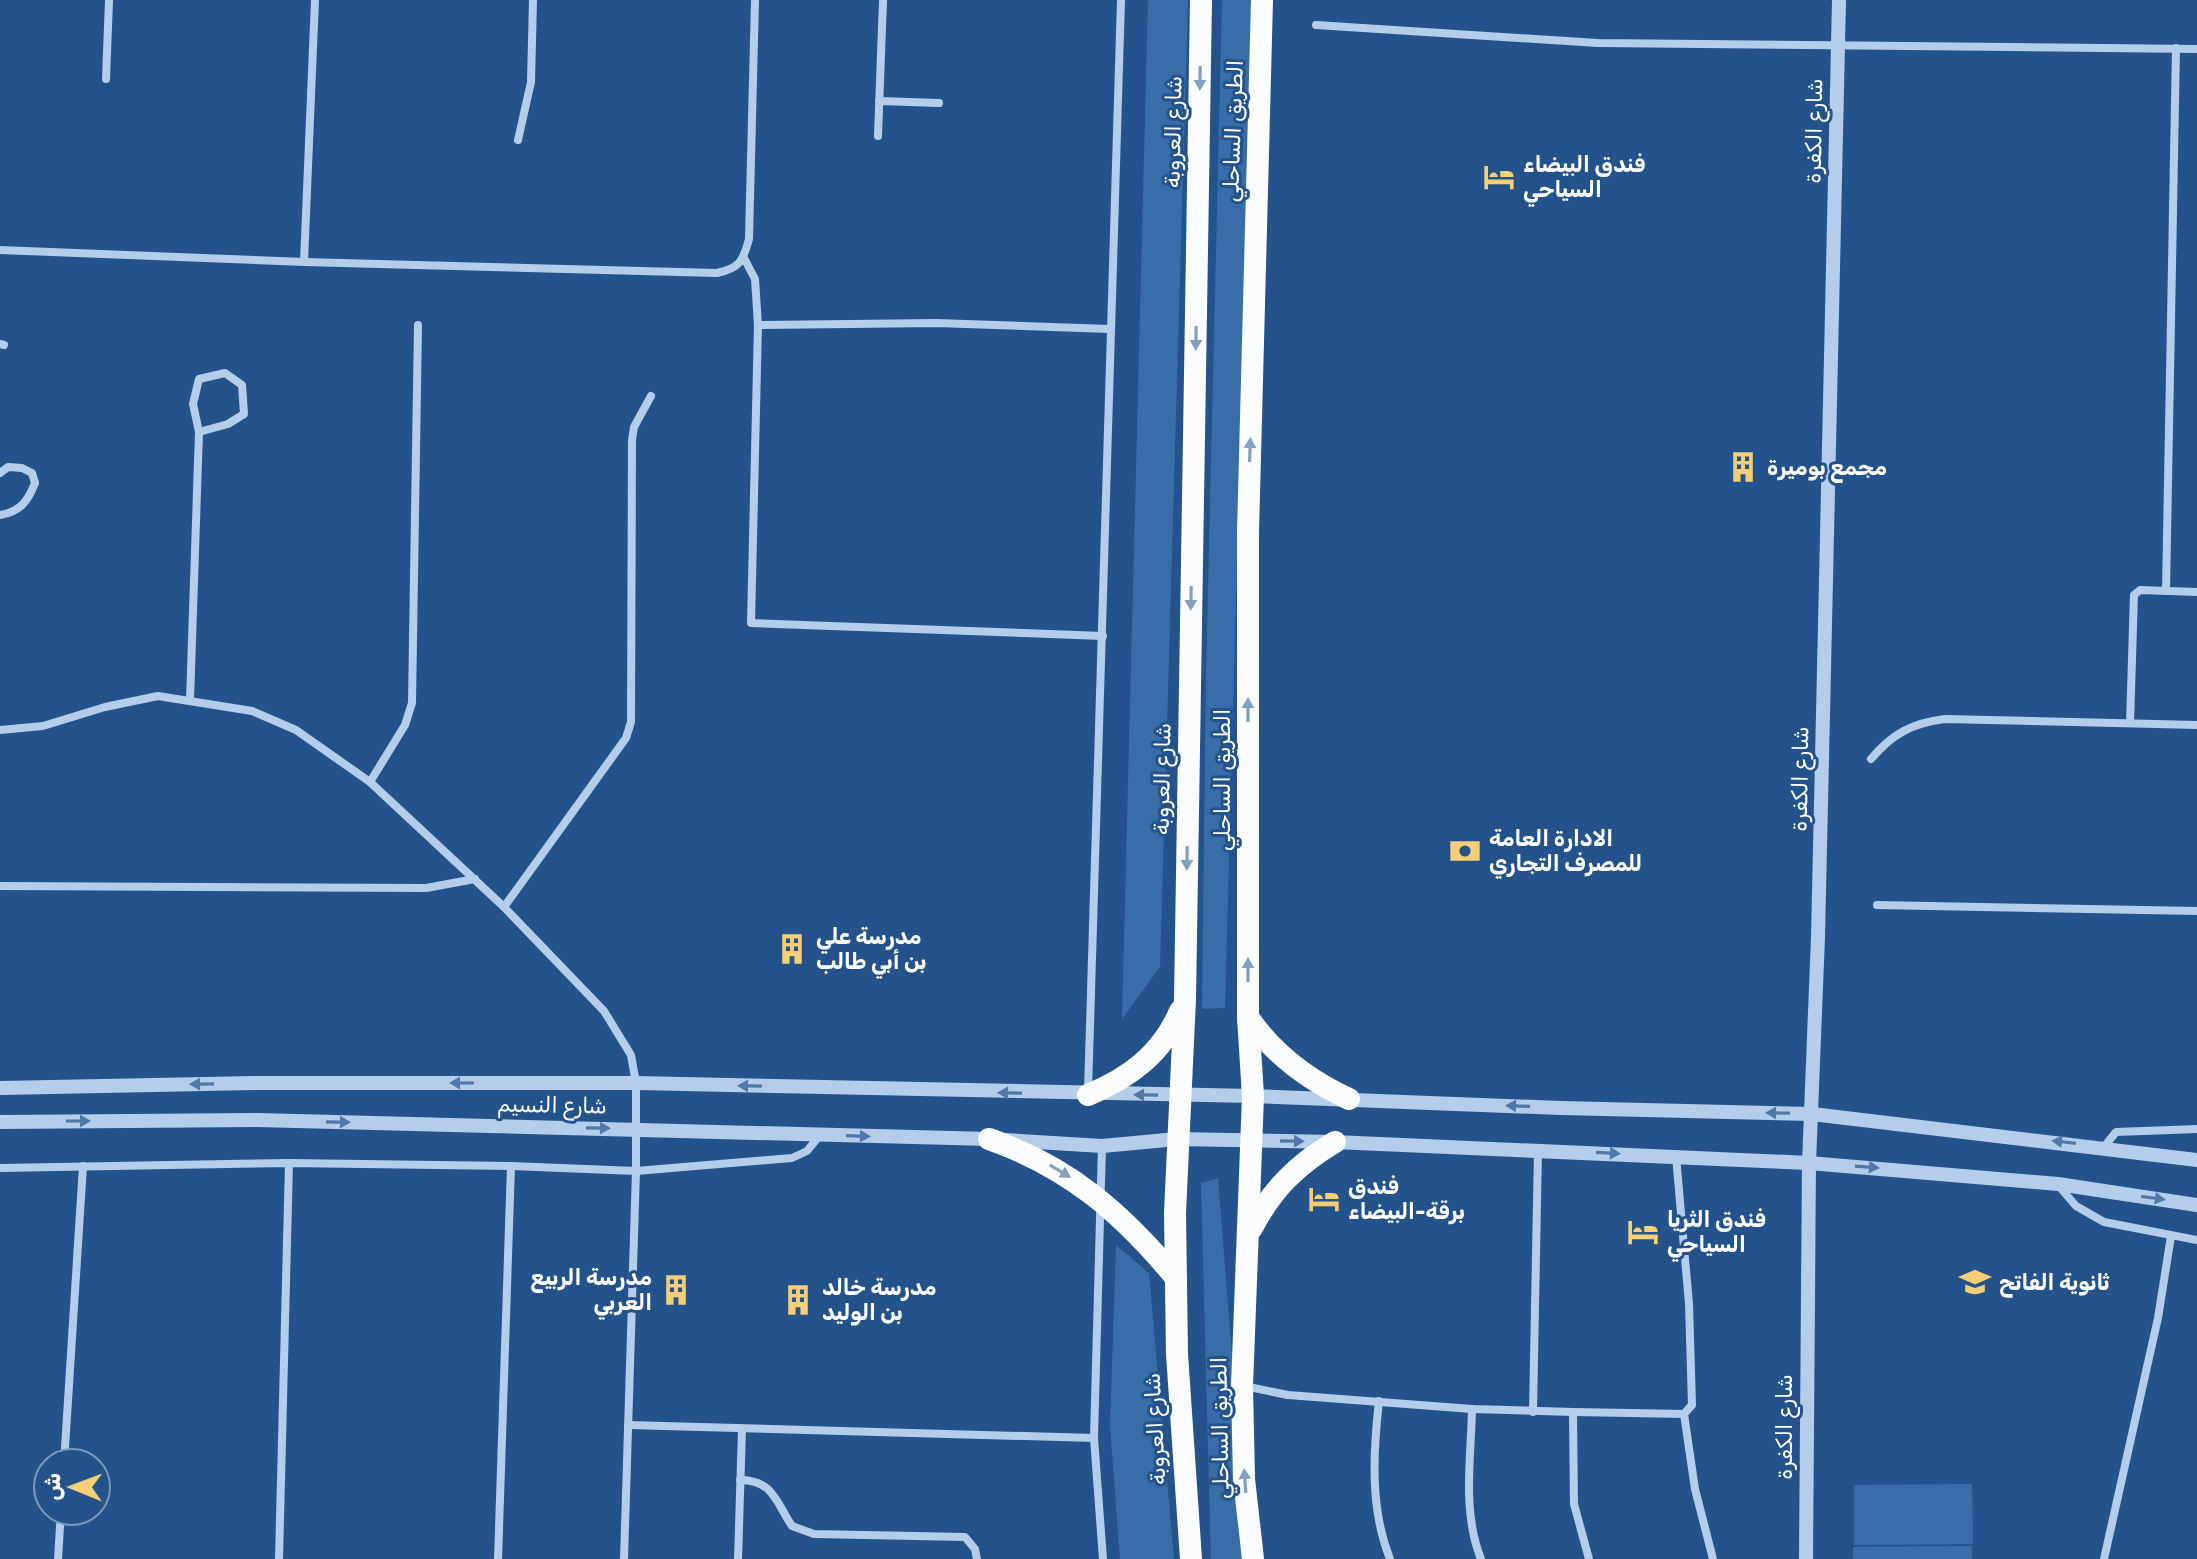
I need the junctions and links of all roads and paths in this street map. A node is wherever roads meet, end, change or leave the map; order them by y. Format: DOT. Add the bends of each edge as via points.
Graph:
graph roads {
  1 [pos="109,0"];
  2 [pos="315,0"];
  3 [pos="533,0"];
  4 [pos="755,0"];
  5 [pos="883,0"];
  6 [pos="1121,0"];
  7 [pos="1201,0"];
  8 [pos="1262,0"];
  9 [pos="1839,0"];
  10 [pos="1316,25"];
  11 [pos="1838,43"];
  12 [pos="2176,48"];
  13 [pos="2197,49"];
  14 [pos="106,79"];
  15 [pos="879,101"];
  16 [pos="939,103"];
  17 [pos="878,136"];
  18 [pos="518,140"];
  19 [pos="0,250"];
  20 [pos="744,258"];
  21 [pos="304,262"];
  22 [pos="418,325"];
  23 [pos="758,325"];
  24 [pos="1109,329"];
  25 [pos="651,396"];
  26 [pos="199,432"];
  27 [pos="0,473"];
  28 [pos="0,515"];
  29 [pos="2166,591"];
  30 [pos="2197,592"];
  31 [pos="1103,636"];
  32 [pos="190,700"];
  33 [pos="2130,723"];
  34 [pos="2197,725"];
  35 [pos="0,730"];
  36 [pos="1871,759"];
  37 [pos="370,782"];
  38 [pos="475,879"];
  39 [pos="0,886"];
  40 [pos="1877,905"];
  41 [pos="504,907"];
  42 [pos="2197,911"];
  43 [pos="1185,999"];
  44 [pos="1248,1017"];
  45 [pos="636,1083"];
  46 [pos="0,1088"];
  47 [pos="1088,1095"];
  48 [pos="1179,1096"];
  49 [pos="1253,1096"];
  50 [pos="1349,1099"];
  51 [pos="1812,1114"];
  52 [pos="0,1122"];
  53 [pos="635,1129"];
  54 [pos="2197,1129"];
  55 [pos="820,1135"];
  56 [pos="989,1139"];
  57 [pos="1177,1139"];
  58 [pos="1251,1140"];
  59 [pos="1335,1142"];
  60 [pos="1102,1146"];
  61 [pos="2104,1147"];
  62 [pos="1538,1150"];
  63 [pos="1676,1156"];
  64 [pos="2197,1160"];
  65 [pos="289,1163"];
  66 [pos="1809,1163"];
  67 [pos="83,1166"];
  68 [pos="511,1166"];
  69 [pos="0,1168"];
  70 [pos="636,1171"];
  71 [pos="2058,1184"];
  72 [pos="1101,1200"];
  73 [pos="2197,1205"];
  74 [pos="1250,1233"];
  75 [pos="2171,1236"];
  76 [pos="2197,1240"];
  77 [pos="1176,1278"];
  78 [pos="1242,1386"];
  79 [pos="1379,1401"];
  80 [pos="1472,1409"];
  81 [pos="1533,1412"];
  82 [pos="1573,1412"];
  83 [pos="1684,1414"];
  84 [pos="628,1425"];
  85 [pos="742,1430"];
  86 [pos="1094,1438"];
  87 [pos="65,1447"];
  88 [pos="740,1480"];
  89 [pos="60,1527"];
  90 [pos="58,1559"];
  91 [pos="279,1559"];
  92 [pos="498,1559"];
  93 [pos="624,1559"];
  94 [pos="738,1559"];
  95 [pos="977,1559"];
  96 [pos="1103,1559"];
  97 [pos="1191,1559"];
  98 [pos="1253,1559"];
  99 [pos="1390,1559"];
  100 [pos="1481,1559"];
  101 [pos="1589,1559"];
  102 [pos="1713,1559"];
  103 [pos="1806,1559"];
  104 [pos="2104,1559"];
  1 -- 14 [label="street"];
  2 -- 21 [label="street"];
  3 -- 18 [label="street" via="531,82"];
  4 -- 20 [label="street" via="749,239"];
  5 -- 15 [label="street"];
  6 -- 24 [label="street"];
  7 -- 43 [label="highway, شارع العروبة, one-way"];
  44 -- 8 [label="highway, الطريق الساحلي, one-way" via="1248,532"];
  9 -- 11 [label="street, شارع الكفرة"];
  10 -- 11 [label="street" via="1598,43"];
  11 -- 12 [label="street"];
  11 -- 51 [label="street, شارع الكفرة"];
  12 -- 13 [label="street"];
  12 -- 29 [label="street"];
  15 -- 16 [label="street"];
  15 -- 17 [label="street"];
  19 -- 21 [label="street"];
  20 -- 21 [label="street" via="733,270 717,273"];
  20 -- 23 [label="street" via="755,279"];
  22 -- 37 [label="street" via="412,703 405,725"];
  23 -- 24 [label="street" via="936,323"];
  23 -- 31 [label="street" via="751,623"];
  24 -- 31 [label="street"];
  25 -- 41 [label="street" via="632,440 631,722 620,750"];
  26 -- 26 [label="street" via="193,404 199,379 225,373 242,385 244,414"];
  26 -- 32 [label="street"];
  27 -- 28 [label="street" via="8,467 22,468 32,473 35,483 23,505"];
  29 -- 30 [label="street"];
  29 -- 33 [label="street" via="2140,590 2132,602"];
  31 -- 47 [label="street"];
  32 -- 35 [label="street" via="158,696 43,726"];
  32 -- 37 [label="street" via="252,711 296,730"];
  33 -- 34 [label="street"];
  33 -- 36 [label="street" via="1923,721 1885,742"];
  37 -- 38 [label="street"];
  38 -- 39 [label="street" via="426,888"];
  38 -- 41 [label="street"];
  40 -- 42 [label="street"];
  41 -- 45 [label="street" via="604,1011 631,1055"];
  43 -- 47 [label="highway" via="1158,1049 1126,1076"];
  43 -- 48 [label="highway, شارع العروبة"];
  44 -- 49 [label="highway, الطريق الساحلي"];
  44 -- 50 [label="highway" via="1279,1055"];
  45 -- 46 [label="street, شارع النسيم, one-way"];
  47 -- 45 [label="street, شارع النسيم, one-way"];
  45 -- 53 [label="street"];
  48 -- 47 [label="street, شارع النسيم, one-way"];
  48 -- 49 [label="street, شارع النسيم"];
  48 -- 57 [label="highway, شارع العروبة"];
  49 -- 50 [label="street, شارع النسيم"];
  49 -- 58 [label="highway, الطريق الساحلي"];
  51 -- 50 [label="street, شارع النسيم, one-way"];
  61 -- 51 [label="street, شارع النسيم, one-way"];
  51 -- 66 [label="street, شارع الكفرة"];
  52 -- 53 [label="street, شارع النسيم, one-way" via="257,1120"];
  53 -- 55 [label="street, شارع النسيم"];
  53 -- 70 [label="street"];
  54 -- 61 [label="street" via="2116,1132"];
  55 -- 56 [label="street, شارع النسيم, one-way"];
  55 -- 70 [label="street" via="807,1151 792,1158"];
  56 -- 60 [label="street, شارع النسيم"];
  56 -- 72 [label="highway, one-way" via="1056,1168"];
  57 -- 58 [label="street, شارع النسيم"];
  57 -- 60 [label="street, شارع النسيم"];
  57 -- 77 [label="highway, شارع العروبة"];
  58 -- 59 [label="street, شارع النسيم, one-way"];
  58 -- 74 [label="highway, الطريق الساحلي"];
  59 -- 62 [label="street, شارع النسيم"];
  59 -- 74 [label="highway" via="1293,1170"];
  60 -- 72 [label="street"];
  61 -- 64 [label="street, شارع النسيم"];
  62 -- 63 [label="street, شارع النسيم, one-way"];
  62 -- 81 [label="street"];
  63 -- 66 [label="street, شارع النسيم"];
  63 -- 83 [label="street" via="1689,1304 1692,1405"];
  65 -- 67 [label="street"];
  65 -- 68 [label="street"];
  65 -- 91 [label="street"];
  66 -- 71 [label="street, شارع النسيم, one-way"];
  66 -- 103 [label="street, شارع الكفرة"];
  67 -- 69 [label="street"];
  67 -- 87 [label="street"];
  68 -- 70 [label="street"];
  68 -- 92 [label="street"];
  70 -- 84 [label="street"];
  71 -- 73 [label="street, شارع النسيم, one-way"];
  71 -- 75 [label="street" via="2076,1206 2104,1222"];
  72 -- 77 [label="highway"];
  72 -- 86 [label="street"];
  74 -- 78 [label="highway, الطريق الساحلي"];
  75 -- 76 [label="street"];
  75 -- 104 [label="street"];
  77 -- 97 [label="highway, شارع العروبة"];
  78 -- 79 [label="street"];
  98 -- 78 [label="highway, الطريق الساحلي, one-way"];
  79 -- 80 [label="street"];
  79 -- 99 [label="street" via="1374,1490"];
  80 -- 81 [label="street"];
  80 -- 100 [label="street" via="1469,1516"];
  81 -- 82 [label="street"];
  82 -- 83 [label="street"];
  82 -- 101 [label="street" via="1574,1504"];
  83 -- 102 [label="street"];
  84 -- 85 [label="street"];
  84 -- 93 [label="street"];
  85 -- 86 [label="street"];
  85 -- 88 [label="street"];
  86 -- 96 [label="street"];
  88 -- 94 [label="street"];
  88 -- 95 [label="street" via="756,1480 771,1491 792,1526 814,1534 965,1537"];
  89 -- 90 [label="street"];
}
